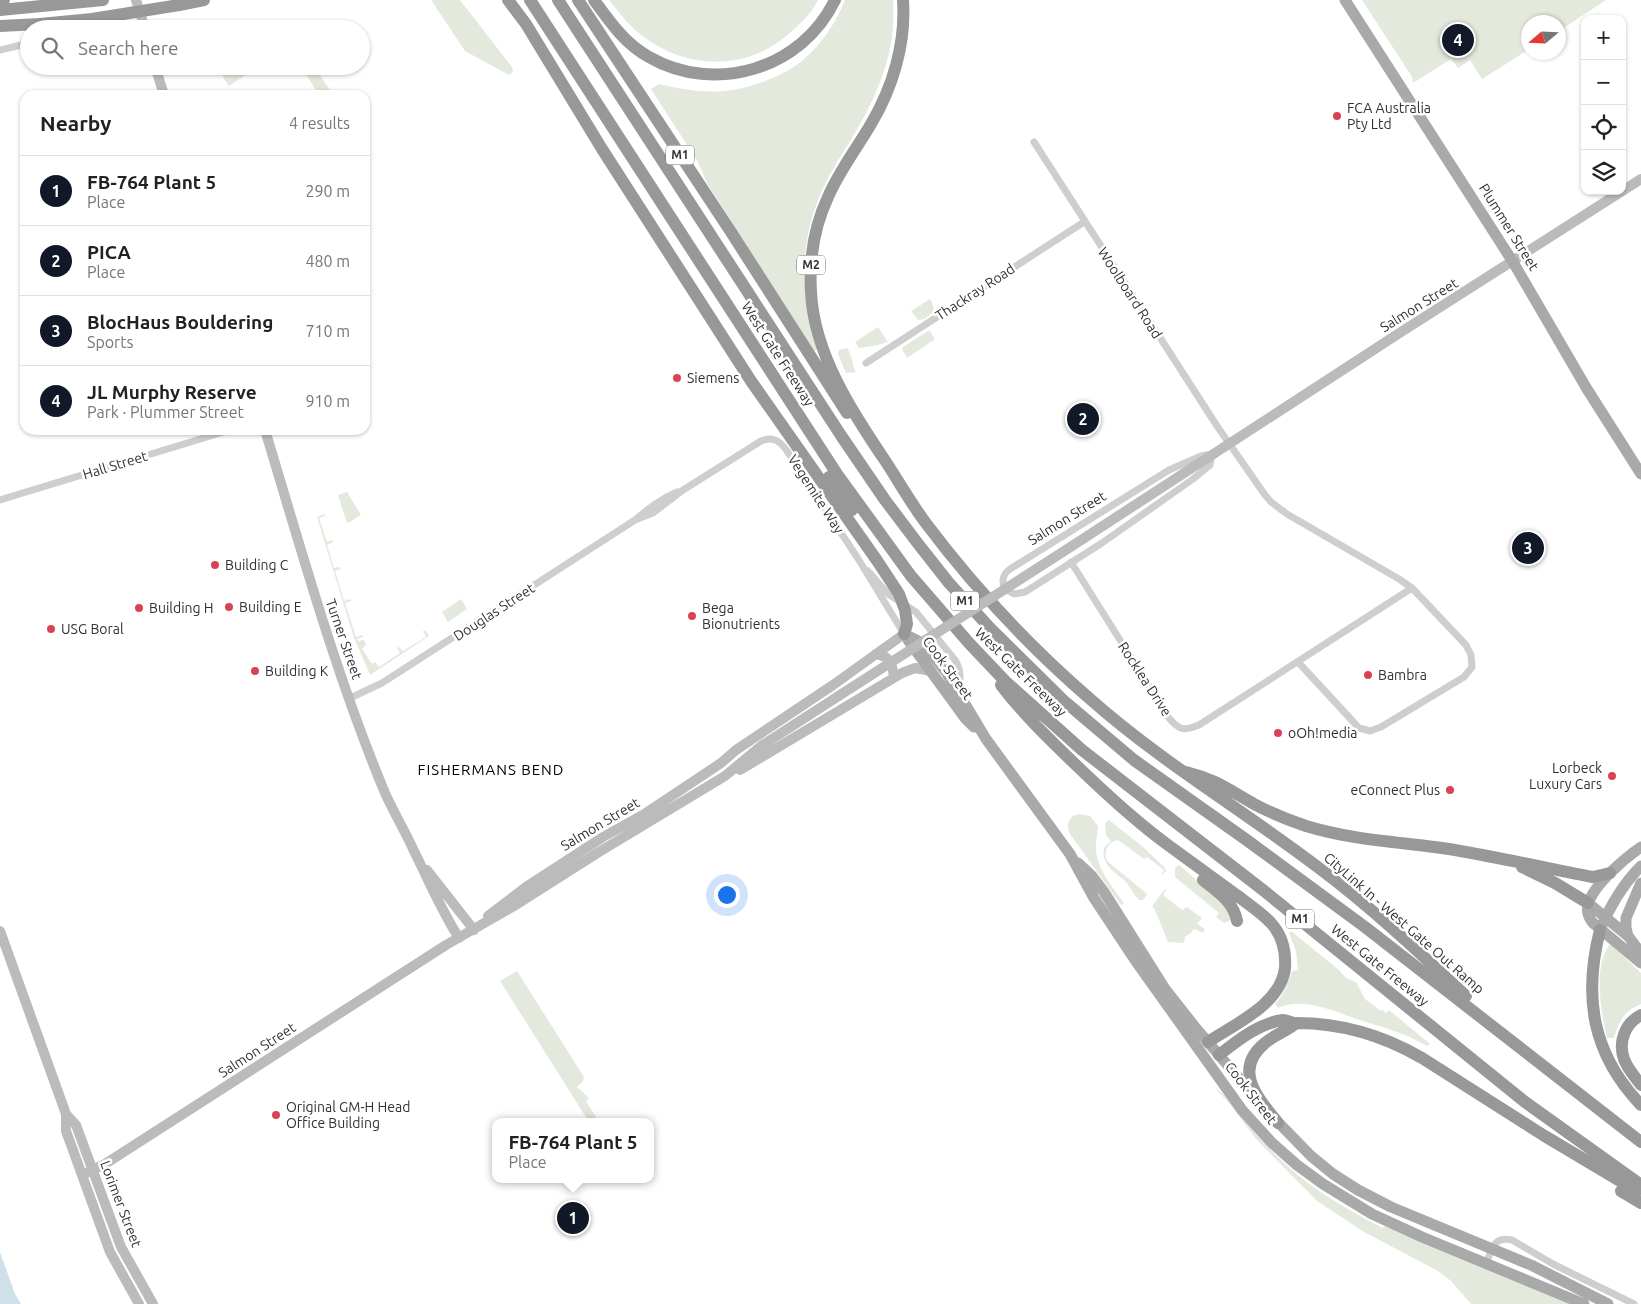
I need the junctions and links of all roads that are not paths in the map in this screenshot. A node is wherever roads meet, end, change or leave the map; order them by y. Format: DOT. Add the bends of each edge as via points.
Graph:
graph roads {
  1 [pos="103,0"];
  2 [pos="136,0"];
  3 [pos="204,0"];
  4 [pos="508,0"];
  5 [pos="530,0"];
  6 [pos="558,0"];
  7 [pos="578,0"];
  8 [pos="594,0"];
  9 [pos="835,0"];
  10 [pos="903,0"];
  11 [pos="1345,0"];
  12 [pos="0,10"];
  13 [pos="141,14"];
  14 [pos="82,20"];
  15 [pos="120,20"];
  16 [pos="143,20"];
  17 [pos="20,25"];
  18 [pos="0,26"];
  19 [pos="20,45"];
  20 [pos="0,50"];
  21 [pos="158,75"];
  22 [pos="162,90"];
  23 [pos="1034,142"];
  24 [pos="1641,180"];
  25 [pos="1084,222"];
  26 [pos="1513,262"];
  27 [pos="683,274"];
  28 [pos="866,363"];
  29 [pos="214,435"];
  30 [pos="267,435"];
  31 [pos="770,438"];
  32 [pos="1229,443"];
  33 [pos="1212,454"];
  34 [pos="1641,474"];
  35 [pos="0,500"];
  36 [pos="924,521"];
  37 [pos="857,557"];
  38 [pos="1071,562"];
  39 [pos="911,576"];
  40 [pos="1412,588"];
  41 [pos="902,602"];
  42 [pos="904,634"];
  43 [pos="934,634"];
  44 [pos="969,643"];
  45 [pos="876,654"];
  46 [pos="1298,662"];
  47 [pos="931,671"];
  48 [pos="894,677"];
  49 [pos="961,696"];
  50 [pos="350,698"];
  51 [pos="986,739"];
  52 [pos="760,746"];
  53 [pos="721,763"];
  54 [pos="1179,770"];
  55 [pos="725,776"];
  56 [pos="1168,845"];
  57 [pos="1641,847"];
  58 [pos="414,851"];
  59 [pos="1070,854"];
  60 [pos="582,857"];
  61 [pos="1496,859"];
  62 [pos="1641,866"];
  63 [pos="1610,873"];
  64 [pos="1641,883"];
  65 [pos="1104,892"];
  66 [pos="1094,899"];
  67 [pos="1588,903"];
  68 [pos="1606,916"];
  69 [pos="1237,921"];
  70 [pos="1597,927"];
  71 [pos="473,928"];
  72 [pos="0,931"];
  73 [pos="1628,936"];
  74 [pos="458,938"];
  75 [pos="1641,952"];
  76 [pos="1641,963"];
  77 [pos="1641,1014"];
  78 [pos="1295,1024"];
  79 [pos="1203,1045"];
  80 [pos="1219,1055"];
  81 [pos="1530,1055"];
  82 [pos="1208,1063"];
  83 [pos="1641,1085"];
  84 [pos="1473,1091"];
  85 [pos="1641,1105"];
  86 [pos="66,1114"];
  87 [pos="1278,1123"];
  88 [pos="1641,1142"];
  89 [pos="93,1170"];
  90 [pos="82,1175"];
  91 [pos="1641,1185"];
  92 [pos="1641,1193"];
  93 [pos="1641,1203"];
  94 [pos="1492,1249"];
  95 [pos="1486,1264"];
  96 [pos="139,1304"];
  97 [pos="153,1304"];
  98 [pos="1584,1304"];
  99 [pos="1608,1304"];
  100 [pos="1634,1304"];
  1 -- 12 [label="highway"];
  2 -- 13 [label="street"];
  3 -- 14 [label="highway, bridge"];
  4 -- 27 [label="highway"];
  5 -- 39 [label="highway, West Gate Freeway / M1" via="837,474"];
  6 -- 81 [label="highway, West Gate Freeway / M1" via="852,453 919,545 984,622 1063,700 1127,754 1365,927"];
  7 -- 36 [label="highway, M1" via="829,386"];
  8 -- 9 [label="highway" via="619,33 648,57 688,73 718,75 762,67 788,54 821,24"];
  10 -- 36 [label="highway, M2" via="902,38 887,94 823,207 812,250 810,277 814,320 830,366 870,439"];
  11 -- 26 [label="main road, Plummer Street"];
  13 -- 15 [label="street"];
  13 -- 16 [label="street"];
  17 -- 18 [label="highway, bridge"];
  19 -- 20 [label="street"];
  21 -- 22 [label="street"];
  23 -- 25 [label="street, Woolboard Road"];
  24 -- 26 [label="street, Salmon Street"];
  25 -- 28 [label="street, Thackray Road"];
  25 -- 32 [label="street, Woolboard Road"];
  26 -- 32 [label="street, Salmon Street"];
  26 -- 34 [label="main road, Plummer Street"];
  27 -- 39 [label="highway" via="773,405 870,535"];
  27 -- 41 [label="highway" via="776,418 878,562"];
  29 -- 35 [label="street, Hall Street"];
  30 -- 50 [label="street, Turner Street" via="318,606"];
  31 -- 37 [label="street, Vegemite Way" via="784,446"];
  31 -- 50 [label="street, Douglas Street" via="758,442 683,490 665,497 635,520 382,683"];
  32 -- 33 [label="street, Salmon Street"];
  32 -- 40 [label="street" via="1275,506"];
  33 -- 38 [label="street, Salmon Street" via="1210,465 1193,479"];
  33 -- 38 [label="street, Salmon Street" via="1169,470 1008,571 1004,576 1004,586 1010,593 1021,593"];
  33 -- 52 [label="street, Salmon Street, bridge"];
  36 -- 54 [label="highway, M1" via="976,585 1068,680"];
  37 -- 41 [label="street, Vegemite Way" via="885,591"];
  37 -- 42 [label="street, Vegemite Way"];
  38 -- 46 [label="street, Rocklea Drive" via="1169,718 1183,730 1199,724"];
  39 -- 44 [label="highway, West Gate Freeway / M1"];
  40 -- 46 [label="street, Rocklea Drive"];
  40 -- 46 [label="street" via="1466,645 1472,667 1464,677 1370,731 1359,728"];
  41 -- 42 [label="highway" via="907,624"];
  41 -- 43 [label="street, Vegemite Way" via="916,612"];
  42 -- 45 [label="street, Salmon Street"];
  42 -- 47 [label="main road, Cook Street"];
  42 -- 49 [label="main road, Cook Street" via="918,640 930,651"];
  43 -- 49 [label="street, Cook Street" via="959,667"];
  44 -- 56 [label="highway" via="1020,710 1110,797"];
  44 -- 91 [label="highway, West Gate Freeway / M1" via="1005,681 1082,750 1263,890 1525,1102"];
  45 -- 48 [label="street" via="889,659"];
  45 -- 53 [label="street, Salmon Street"];
  47 -- 48 [label="street, Salmon Street" via="915,668"];
  47 -- 51 [label="main road, Cook Street"];
  48 -- 55 [label="street, Salmon Street" via="739,771"];
  49 -- 51 [label="main road, Cook Street"];
  50 -- 58 [label="street, Turner Street" via="386,794"];
  51 -- 59 [label="main road, Cook Street"];
  52 -- 53 [label="street, Salmon Street"];
  52 -- 55 [label="street, Salmon Street"];
  53 -- 60 [label="street, Salmon Street"];
  54 -- 61 [label="highway" via="1203,776 1268,811 1307,826 1352,837 1457,850"];
  54 -- 81 [label="highway, CityLink In - West Gate Out Ramp / M1" via="1343,886"];
  55 -- 60 [label="street, Salmon Street"];
  56 -- 69 [label="highway" via="1183,863 1230,904"];
  56 -- 79 [label="highway" via="1265,917 1284,947 1283,975 1271,998"];
  57 -- 63 [label="main road"];
  58 -- 71 [label="street, Turner Street"];
  58 -- 74 [label="street, Turner Street" via="439,906"];
  59 -- 65 [label="main road, Cook Street"];
  59 -- 66 [label="main road, Cook Street"];
  60 -- 71 [label="street, Salmon Street"];
  61 -- 63 [label="highway" via="1593,877"];
  61 -- 67 [label="highway" via="1542,876"];
  62 -- 68 [label="main road" via="1626,882"];
  63 -- 67 [label="main road"];
  64 -- 73 [label="main road" via="1626,918"];
  65 -- 66 [label="main road"];
  65 -- 79 [label="main road, Cook Street"];
  66 -- 79 [label="main road, Cook Street" via="1140,968"];
  67 -- 68 [label="main road"];
  67 -- 70 [label="main road" via="1588,912"];
  68 -- 70 [label="main road"];
  68 -- 73 [label="main road"];
  70 -- 76 [label="main road"];
  70 -- 85 [label="highway" via="1591,975 1596,1027 1612,1068"];
  71 -- 74 [label="street, Salmon Street"];
  72 -- 86 [label="street, Lorimer Street"];
  73 -- 75 [label="main road"];
  74 -- 89 [label="street, Salmon Street"];
  77 -- 83 [label="highway" via="1630,1022 1623,1036 1622,1049 1626,1063"];
  78 -- 80 [label="highway" via="1284,1020 1270,1023"];
  78 -- 84 [label="highway" via="1336,1026 1387,1041 1422,1058"];
  78 -- 87 [label="highway" via="1259,1048 1249,1067 1254,1090"];
  79 -- 80 [label="main road, Cook Street"];
  79 -- 82 [label="main road, Cook Street"];
  80 -- 82 [label="main road"];
  80 -- 87 [label="main road, Cook Street"];
  81 -- 88 [label="highway, West Gate Freeway / M1"];
  82 -- 95 [label="main road, Cook Street" via="1260,1131 1280,1152 1311,1176 1385,1221"];
  84 -- 92 [label="highway"];
  84 -- 93 [label="highway" via="1480,1103 1516,1127"];
  86 -- 89 [label="street, Lorimer Street" via="76,1125"];
  86 -- 90 [label="street, Lorimer Street" via="66,1131"];
  87 -- 94 [label="main road, Cook Street" via="1311,1156 1358,1190"];
  89 -- 90 [label="street, Salmon Street"];
  89 -- 97 [label="street, Lorimer Street" via="121,1248"];
  90 -- 96 [label="street, Lorimer Street" via="110,1252"];
  94 -- 95 [label="street"];
  94 -- 99 [label="main road, Cook Street" via="1557,1277"];
  94 -- 100 [label="street" via="1496,1241 1515,1240 1553,1264"];
  95 -- 98 [label="main road, Cook Street"];
}
